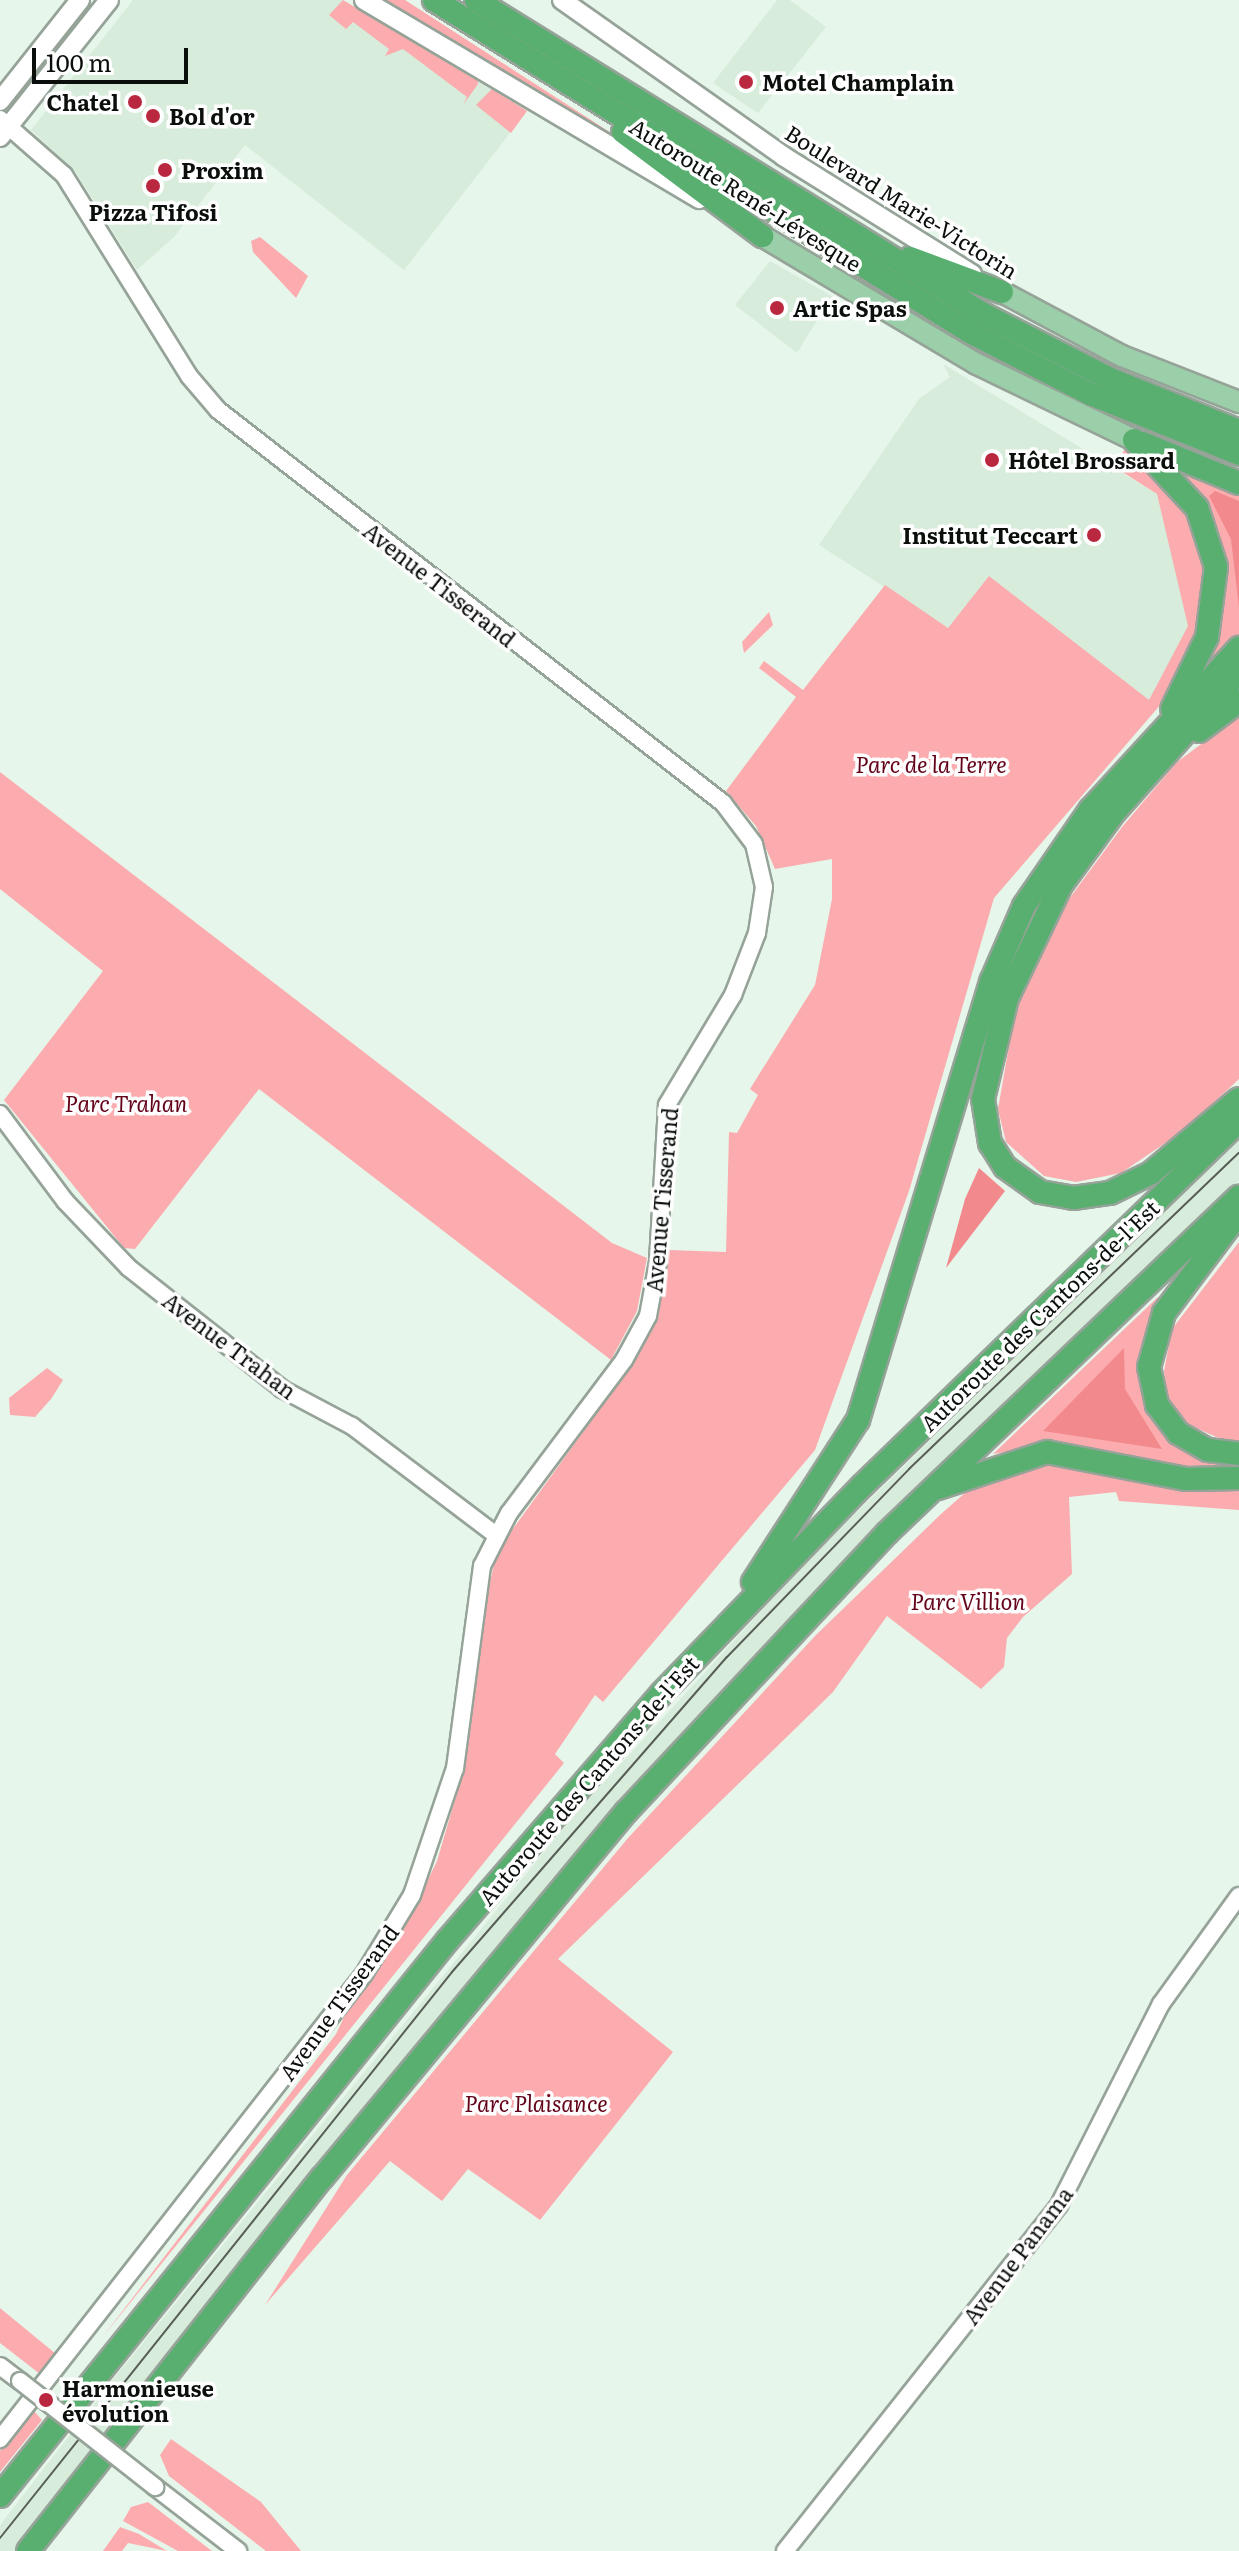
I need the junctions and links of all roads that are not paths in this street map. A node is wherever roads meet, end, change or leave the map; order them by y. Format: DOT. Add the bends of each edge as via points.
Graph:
graph roads {
  1 [pos="80,0"];
  2 [pos="109,0"];
  3 [pos="364,0"];
  4 [pos="434,0"];
  5 [pos="476,0"];
  6 [pos="562,0"];
  7 [pos="531,60"];
  8 [pos="0,101"];
  9 [pos="3,127"];
  10 [pos="762,236"];
  11 [pos="864,240"];
  12 [pos="1002,292"];
  13 [pos="1239,402"];
  14 [pos="1239,431"];
  15 [pos="1134,440"];
  16 [pos="1239,454"];
  17 [pos="1239,483"];
  18 [pos="1239,648"];
  19 [pos="1239,672"];
  20 [pos="1239,701"];
  21 [pos="1160,731"];
  22 [pos="1170,753"];
  23 [pos="1239,1099"];
  24 [pos="0,1114"];
  25 [pos="1239,1121"];
  26 [pos="1239,1197"];
  27 [pos="1239,1213"];
  28 [pos="1239,1454"];
  29 [pos="1239,1478"];
  30 [pos="929,1491"];
  31 [pos="496,1535"];
  32 [pos="712,1638"];
  33 [pos="1239,1896"];
  34 [pos="0,2366"];
  35 [pos="0,2439"];
  36 [pos="83,2481"];
  37 [pos="0,2496"];
  38 [pos="28,2551"];
  39 [pos="43,2551"];
  40 [pos="238,2551"];
  41 [pos="785,2551"];
  1 -- 8 [label="main road"];
  2 -- 9 [label="main road"];
  3 -- 10 [label="main road"];
  4 -- 7 [label="highway, Autoroute René-Lévesque"];
  5 -- 11 [label="highway, Autoroute René-Lévesque"];
  6 -- 12 [label="main road, Boulevard Marie-Victorin" via="783,156"];
  7 -- 10 [label="highway"];
  7 -- 16 [label="highway, Autoroute René-Lévesque" via="981,339 1098,398"];
  9 -- 31 [label="street, Avenue Tisserand" via="69,181 189,376 218,410 715,797 758,854 764,899 757,933 733,995 679,1076 664,1117 658,1262 648,1316 624,1360"];
  10 -- 15 [label="main road" via="977,364"];
  11 -- 12 [label="highway"];
  11 -- 14 [label="highway, Autoroute René-Lévesque" via="1031,341"];
  12 -- 13 [label="main road, Boulevard Marie-Victorin" via="1122,356"];
  15 -- 17 [label="highway"];
  15 -- 21 [label="highway" via="1197,508 1216,567 1207,637"];
  18 -- 21 [label="highway"];
  19 -- 22 [label="highway"];
  20 -- 22 [label="highway"];
  21 -- 32 [label="highway" via="1058,850 1017,920 858,1420 816,1495"];
  22 -- 23 [label="highway" via="1096,834 1031,940 988,1059 985,1124 994,1152 1018,1180 1047,1195 1082,1198 1151,1173"];
  24 -- 31 [label="street, Avenue Trahan" via="65,1201 129,1268 282,1389 352,1426"];
  25 -- 32 [label="highway, Autoroute des Cantons-de-l'Est"];
  26 -- 30 [label="highway"];
  27 -- 28 [label="highway" via="1164,1313 1149,1367 1155,1398 1173,1428 1201,1448"];
  29 -- 30 [label="highway" via="1179,1478 1047,1452 1008,1459"];
  30 -- 36 [label="highway" via="565,1882"];
  31 -- 35 [label="street, Avenue Tisserand" via="475,1594 451,1785 401,1917"];
  32 -- 37 [label="highway, Autoroute des Cantons-de-l'Est" via="447,1941"];
  33 -- 41 [label="street, Avenue Panama" via="1161,2004 1059,2205"];
  34 -- 40 [label="street, bridge"];
  36 -- 38 [label="highway"];
  36 -- 39 [label="highway"];
}
